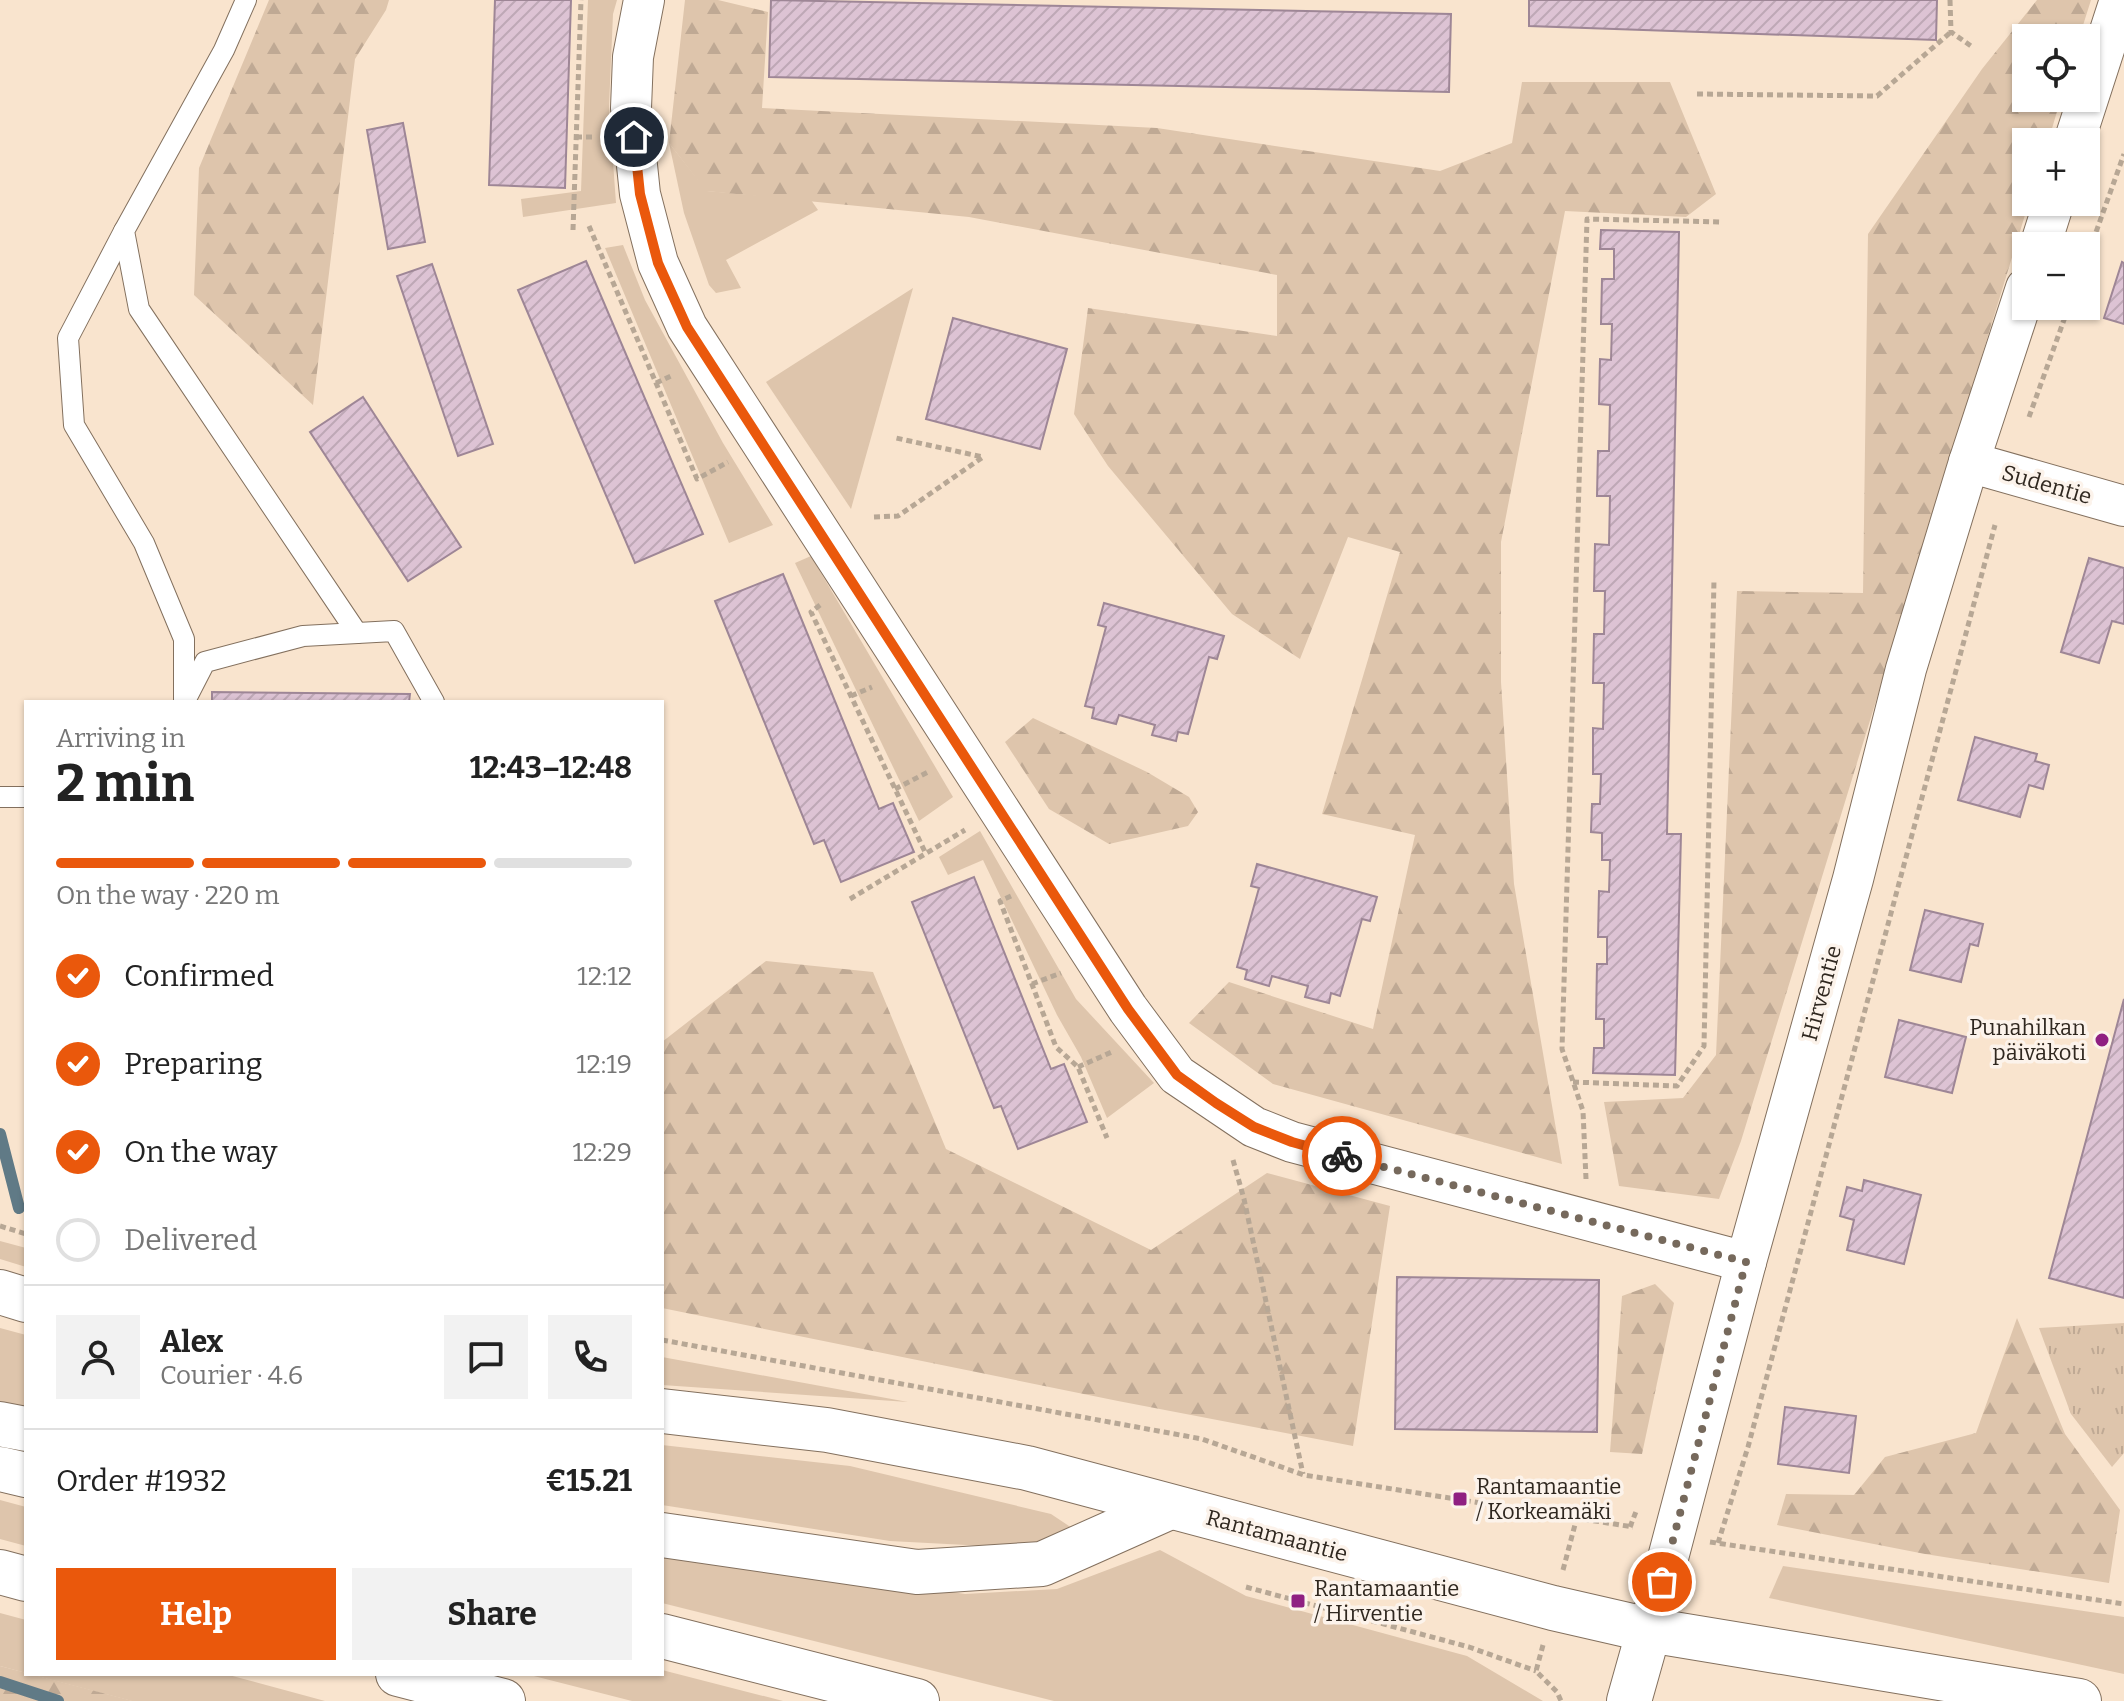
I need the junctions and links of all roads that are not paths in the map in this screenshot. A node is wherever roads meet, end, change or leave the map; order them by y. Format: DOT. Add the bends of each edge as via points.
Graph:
graph roads {
  1 [pos="246,0"];
  2 [pos="644,0"];
  3 [pos="2120,0"];
  4 [pos="2079,128"];
  5 [pos="124,231"];
  6 [pos="2016,320"];
  7 [pos="1969,462"];
  8 [pos="2124,506"];
  9 [pos="357,633"];
  10 [pos="185,700"];
  11 [pos="186,700"];
  12 [pos="433,700"];
  13 [pos="0,797"];
  14 [pos="24,797"];
  15 [pos="1746,1262"];
  16 [pos="0,1292"];
  17 [pos="24,1299"];
  18 [pos="664,1411"];
  19 [pos="0,1424"];
  20 [pos="24,1429"];
  21 [pos="0,1469"];
  22 [pos="24,1475"];
  23 [pos="1170,1507"];
  24 [pos="664,1535"];
  25 [pos="0,1572"];
  26 [pos="24,1578"];
  27 [pos="1649,1630"];
  28 [pos="664,1637"];
  29 [pos="406,1676"];
  30 [pos="503,1701"];
  31 [pos="917,1701"];
  32 [pos="1629,1701"];
  33 [pos="2079,1701"];
  1 -- 5 [label="lane"];
  2 -- 15 [label="street" via="633,57 631,108 640,194 658,263 687,327 1128,1009 1177,1075 1254,1127 1292,1142"];
  3 -- 4 [label="street"];
  5 -- 9 [label="lane" via="139,309"];
  5 -- 10 [label="lane" via="68,338 74,425 144,543 184,639"];
  6 -- 7 [label="street, Hirventie"];
  7 -- 8 [label="street, Sudentie"];
  7 -- 15 [label="street, Hirventie" via="1906,669"];
  9 -- 11 [label="lane" via="303,636 205,662"];
  9 -- 12 [label="lane" via="394,631"];
  13 -- 14 [label="lane"];
  15 -- 27 [label="street, Hirventie"];
  16 -- 17 [label="main road"];
  18 -- 23 [label="main road, Rantamaantie" via="827,1430 1027,1468"];
  19 -- 20 [label="main road"];
  21 -- 22 [label="main road"];
  23 -- 24 [label="main road" via="1042,1564 932,1571"];
  23 -- 27 [label="main road, Rantamaantie"];
  25 -- 26 [label="main road"];
  27 -- 32 [label="main road, Hirventie"];
  27 -- 33 [label="main road, Rantamaantie"];
  28 -- 31 [label="main road"];
  29 -- 30 [label="main road"];
}
